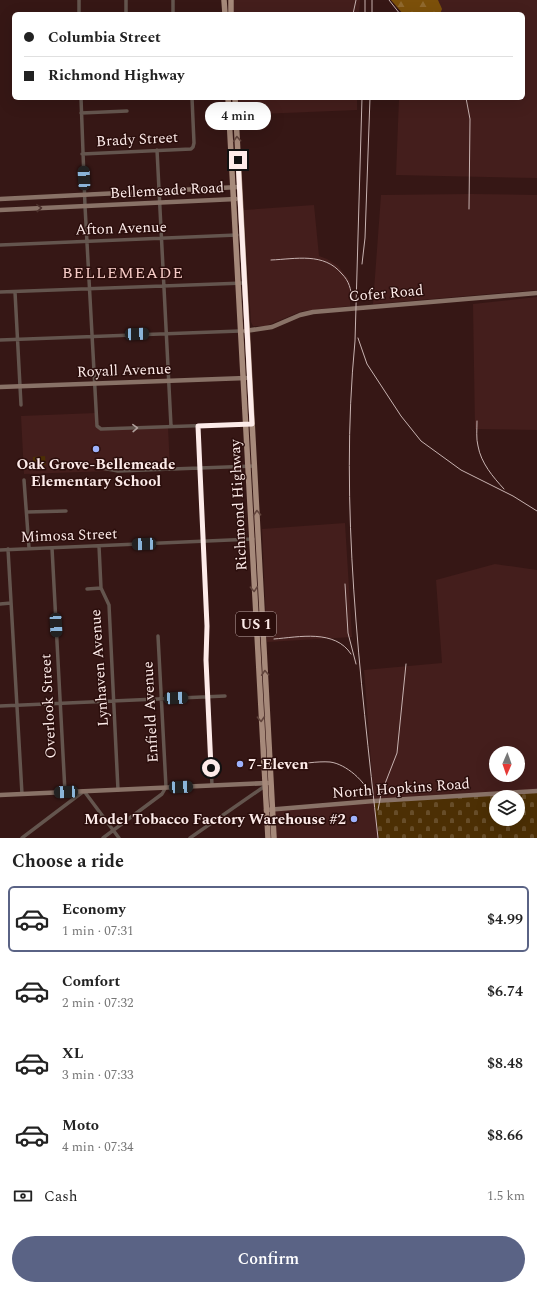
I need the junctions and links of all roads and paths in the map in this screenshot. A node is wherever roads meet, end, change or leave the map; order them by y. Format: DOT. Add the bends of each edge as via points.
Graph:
graph roads {
  1 [pos="79,0"];
  2 [pos="126,0"];
  3 [pos="173,0"];
  4 [pos="224,0"];
  5 [pos="231,0"];
  6 [pos="79,12"];
  7 [pos="126,12"];
  8 [pos="174,12"];
  9 [pos="224,12"];
  10 [pos="231,12"];
  11 [pos="81,100"];
  12 [pos="192,100"];
  13 [pos="228,100"];
  14 [pos="235,100"];
  15 [pos="127,111"];
  16 [pos="81,113"];
  17 [pos="156,150"];
  18 [pos="82,154"];
  19 [pos="232,187"];
  20 [pos="239,187"];
  21 [pos="158,191"];
  22 [pos="84,195"];
  23 [pos="0,199"];
  24 [pos="233,199"];
  25 [pos="240,199"];
  26 [pos="159,202"];
  27 [pos="85,206"];
  28 [pos="0,210"];
  29 [pos="239,235"];
  30 [pos="161,239"];
  31 [pos="87,242"];
  32 [pos="0,245"];
  33 [pos="244,282"];
  34 [pos="238,283"];
  35 [pos="164,286"];
  36 [pos="89,289"];
  37 [pos="0,292"];
  38 [pos="15,292"];
  39 [pos="537,293"];
  40 [pos="247,330"];
  41 [pos="240,331"];
  42 [pos="167,333"];
  43 [pos="92,336"];
  44 [pos="18,339"];
  45 [pos="0,340"];
  46 [pos="243,378"];
  47 [pos="250,378"];
  48 [pos="169,381"];
  49 [pos="94,384"];
  50 [pos="20,386"];
  51 [pos="0,387"];
  52 [pos="21,405"];
  53 [pos="245,424"];
  54 [pos="252,424"];
  55 [pos="171,426"];
  56 [pos="198,426"];
  57 [pos="248,466"];
  58 [pos="254,466"];
  59 [pos="102,468"];
  60 [pos="200,468"];
  61 [pos="24,480"];
  62 [pos="66,511"];
  63 [pos="27,512"];
  64 [pos="252,539"];
  65 [pos="258,539"];
  66 [pos="203,541"];
  67 [pos="99,546"];
  68 [pos="29,548"];
  69 [pos="52,548"];
  70 [pos="0,550"];
  71 [pos="8,550"];
  72 [pos="101,588"];
  73 [pos="87,589"];
  74 [pos="11,603"];
  75 [pos="0,604"];
  76 [pos="158,636"];
  77 [pos="225,696"];
  78 [pos="208,697"];
  79 [pos="161,699"];
  80 [pos="114,701"];
  81 [pos="60,703"];
  82 [pos="17,705"];
  83 [pos="0,706"];
  84 [pos="271,782"];
  85 [pos="249,784"];
  86 [pos="264,784"];
  87 [pos="212,785"];
  88 [pos="166,787"];
  89 [pos="118,790"];
  90 [pos="84,791"];
  91 [pos="537,791"];
  92 [pos="66,792"];
  93 [pos="22,794"];
  94 [pos="252,794"];
  95 [pos="0,795"];
  96 [pos="269,810"];
  97 [pos="114,830"];
  98 [pos="22,838"];
  99 [pos="104,838"];
  100 [pos="119,838"];
  101 [pos="190,838"];
  102 [pos="270,838"];
  1 -- 6 [label="street"];
  2 -- 7 [label="street"];
  3 -- 8 [label="street"];
  4 -- 9 [label="main road"];
  5 -- 10 [label="main road"];
  11 -- 16 [label="street"];
  12 -- 17 [label="street, Brady Street" via="193,147"];
  13 -- 19 [label="main road, Richmond Highway / US 1"];
  20 -- 14 [label="main road, Richmond Highway / US 1, one-way"];
  15 -- 16 [label="street"];
  16 -- 18 [label="street"];
  17 -- 18 [label="street, Brady Street"];
  17 -- 21 [label="street"];
  18 -- 22 [label="street"];
  19 -- 20 [label="street, Bellemeade Road"];
  19 -- 21 [label="street, Bellemeade Road"];
  19 -- 24 [label="main road, Richmond Highway / US 1"];
  20 -- 25 [label="main road, Richmond Highway / US 1"];
  21 -- 22 [label="street, Bellemeade Road"];
  21 -- 26 [label="street"];
  22 -- 23 [label="street, Bellemeade Road"];
  22 -- 27 [label="street"];
  24 -- 25 [label="street, Bellemeade Road"];
  24 -- 26 [label="street, Bellemeade Road"];
  24 -- 29 [label="main road, Richmond Highway / US 1"];
  25 -- 29 [label="main road, Richmond Highway / US 1"];
  26 -- 27 [label="street, Bellemeade Road"];
  26 -- 30 [label="street"];
  28 -- 27 [label="street, Bellemeade Road, one-way"];
  27 -- 31 [label="street"];
  29 -- 30 [label="street, Afton Avenue"];
  29 -- 33 [label="main road, Richmond Highway / US 1"];
  29 -- 34 [label="main road, Richmond Highway / US 1"];
  30 -- 31 [label="street, Afton Avenue"];
  30 -- 35 [label="street"];
  31 -- 32 [label="street, Afton Avenue"];
  31 -- 36 [label="street"];
  33 -- 34 [label="street"];
  33 -- 40 [label="main road, Richmond Highway / US 1"];
  34 -- 35 [label="street"];
  34 -- 41 [label="main road, Richmond Highway / US 1"];
  35 -- 36 [label="street"];
  35 -- 42 [label="street"];
  36 -- 38 [label="street"];
  36 -- 43 [label="street"];
  37 -- 38 [label="street"];
  38 -- 44 [label="street"];
  39 -- 40 [label="street, Cofer Road" via="313,312 272,328"];
  40 -- 41 [label="street, Cofer Road"];
  40 -- 47 [label="main road, Richmond Highway / US 1"];
  41 -- 42 [label="street"];
  41 -- 46 [label="main road, Richmond Highway / US 1"];
  42 -- 43 [label="street"];
  42 -- 48 [label="street"];
  43 -- 44 [label="street"];
  43 -- 49 [label="street"];
  44 -- 45 [label="street"];
  44 -- 50 [label="street"];
  46 -- 47 [label="street, Royall Avenue"];
  46 -- 48 [label="street, Royall Avenue"];
  46 -- 53 [label="main road, Richmond Highway / US 1"];
  47 -- 54 [label="main road, Richmond Highway / US 1"];
  48 -- 49 [label="street, Royall Avenue"];
  48 -- 55 [label="street"];
  49 -- 50 [label="street, Royall Avenue"];
  49 -- 55 [label="street, one-way" via="98,428"];
  50 -- 51 [label="street, Royall Avenue"];
  50 -- 52 [label="street"];
  53 -- 54 [label="street"];
  53 -- 56 [label="street"];
  53 -- 57 [label="main road, Richmond Highway / US 1"];
  54 -- 58 [label="main road, Richmond Highway / US 1"];
  55 -- 56 [label="street"];
  56 -- 60 [label="street"];
  57 -- 58 [label="street"];
  57 -- 60 [label="street"];
  57 -- 64 [label="main road, Richmond Highway / US 1"];
  65 -- 58 [label="main road, Richmond Highway / US 1, one-way"];
  59 -- 60 [label="street" via="118,471"];
  60 -- 66 [label="street"];
  61 -- 63 [label="street"];
  62 -- 63 [label="street"];
  63 -- 68 [label="street"];
  64 -- 65 [label="street, Mimosa Street"];
  64 -- 66 [label="street, Mimosa Street"];
  64 -- 86 [label="main road, Richmond Highway / US 1, one-way"];
  84 -- 65 [label="main road, Richmond Highway / US 1, one-way"];
  66 -- 67 [label="street, Mimosa Street"];
  66 -- 78 [label="street"];
  67 -- 69 [label="street, Mimosa Street"];
  67 -- 72 [label="street, Lynhaven Avenue"];
  68 -- 69 [label="street, Mimosa Street"];
  68 -- 71 [label="street, Mimosa Street"];
  69 -- 81 [label="street, Overlook Street"];
  70 -- 71 [label="street, Mimosa Street"];
  71 -- 74 [label="street"];
  72 -- 73 [label="street"];
  72 -- 80 [label="street, Lynhaven Avenue" via="109,605"];
  74 -- 75 [label="street"];
  74 -- 82 [label="street"];
  76 -- 79 [label="street, Enfield Avenue"];
  77 -- 78 [label="street"];
  78 -- 79 [label="street"];
  78 -- 87 [label="street"];
  79 -- 80 [label="street"];
  79 -- 88 [label="street, Enfield Avenue"];
  80 -- 81 [label="street"];
  80 -- 89 [label="street, Lynhaven Avenue"];
  81 -- 82 [label="street"];
  81 -- 92 [label="street, Overlook Street"];
  82 -- 83 [label="street"];
  82 -- 93 [label="street"];
  84 -- 86 [label="street"];
  84 -- 96 [label="main road, Richmond Highway / US 1"];
  85 -- 86 [label="street"];
  85 -- 87 [label="street"];
  85 -- 94 [label="street" via="254,788"];
  86 -- 94 [label="street"];
  86 -- 96 [label="main road, Richmond Highway / US 1"];
  87 -- 88 [label="street"];
  88 -- 89 [label="street"];
  88 -- 97 [label="street" via="162,794"];
  89 -- 90 [label="street"];
  90 -- 92 [label="street"];
  90 -- 97 [label="street"];
  90 -- 98 [label="street"];
  91 -- 96 [label="street, North Hopkins Road"];
  92 -- 93 [label="street"];
  93 -- 95 [label="street"];
  94 -- 101 [label="street"];
  96 -- 102 [label="main road, Richmond Highway / US 1"];
  97 -- 99 [label="street"];
  97 -- 100 [label="street"];
}
